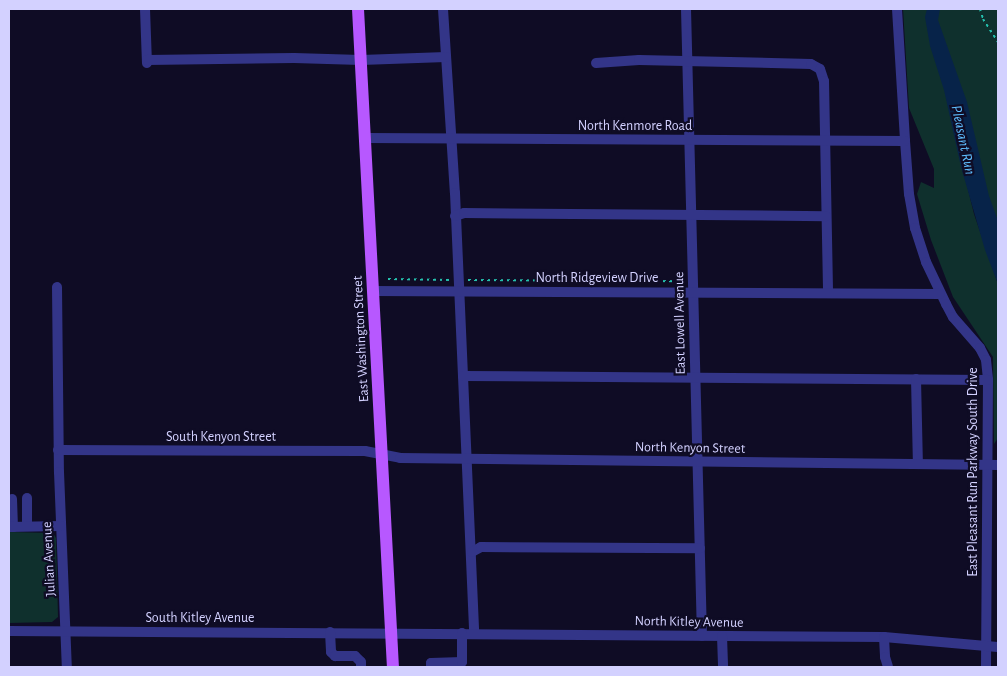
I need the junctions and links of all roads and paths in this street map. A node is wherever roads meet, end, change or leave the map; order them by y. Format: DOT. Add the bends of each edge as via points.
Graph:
graph roads {
  1 [pos="145,9"];
  2 [pos="358,9"];
  3 [pos="443,9"];
  4 [pos="686,9"];
  5 [pos="897,9"];
  6 [pos="980,9"];
  7 [pos="998,42"];
  8 [pos="446,57"];
  9 [pos="361,60"];
  10 [pos="687,62"];
  11 [pos="596,63"];
  12 [pos="366,138"];
  13 [pos="450,139"];
  14 [pos="690,140"];
  15 [pos="825,141"];
  16 [pos="905,142"];
  17 [pos="455,216"];
  18 [pos="692,216"];
  19 [pos="826,216"];
  20 [pos="388,279"];
  21 [pos="458,280"];
  22 [pos="688,281"];
  23 [pos="57,287"];
  24 [pos="374,291"];
  25 [pos="459,291"];
  26 [pos="693,292"];
  27 [pos="828,293"];
  28 [pos="940,294"];
  29 [pos="463,376"];
  30 [pos="695,378"];
  31 [pos="916,379"];
  32 [pos="988,380"];
  33 [pos="58,450"];
  34 [pos="383,455"];
  35 [pos="467,459"];
  36 [pos="698,461"];
  37 [pos="918,464"];
  38 [pos="987,464"];
  39 [pos="998,465"];
  40 [pos="27,498"];
  41 [pos="12,499"];
  42 [pos="27,526"];
  43 [pos="61,526"];
  44 [pos="11,527"];
  45 [pos="700,548"];
  46 [pos="472,552"];
  47 [pos="9,631"];
  48 [pos="66,631"];
  49 [pos="330,632"];
  50 [pos="391,632"];
  51 [pos="462,633"];
  52 [pos="474,633"];
  53 [pos="702,636"];
  54 [pos="722,636"];
  55 [pos="884,637"];
  56 [pos="987,646"];
  57 [pos="998,647"];
  58 [pos="67,667"];
  59 [pos="361,667"];
  60 [pos="393,667"];
  61 [pos="431,667"];
  62 [pos="723,667"];
  63 [pos="888,667"];
  64 [pos="986,667"];
  1 -- 9 [label="street" via="147,61"];
  2 -- 9 [label="main road, East Washington Street"];
  3 -- 8 [label="street"];
  4 -- 10 [label="street, East Lowell Avenue"];
  5 -- 16 [label="street, East Pleasant Run Parkway South Drive"];
  6 -- 7 [label="path"];
  8 -- 9 [label="street"];
  8 -- 13 [label="street"];
  9 -- 12 [label="main road, East Washington Street"];
  10 -- 11 [label="street" via="639,60"];
  10 -- 14 [label="street, East Lowell Avenue"];
  10 -- 15 [label="street" via="811,64 820,69 824,81"];
  12 -- 13 [label="street, North Kenmore Road"];
  12 -- 24 [label="main road, East Washington Street"];
  13 -- 14 [label="street, North Kenmore Road"];
  13 -- 17 [label="street"];
  14 -- 15 [label="street, North Kenmore Road"];
  14 -- 18 [label="street, East Lowell Avenue"];
  15 -- 16 [label="street, North Kenmore Road"];
  15 -- 19 [label="street"];
  16 -- 28 [label="street, East Pleasant Run Parkway South Drive" via="915,228"];
  17 -- 18 [label="street" via="464,213"];
  17 -- 21 [label="street"];
  18 -- 19 [label="street"];
  18 -- 26 [label="street, East Lowell Avenue"];
  19 -- 27 [label="street"];
  20 -- 21 [label="path"];
  21 -- 22 [label="path"];
  21 -- 25 [label="street"];
  23 -- 33 [label="street, Julian Avenue"];
  24 -- 25 [label="street, North Ridgeview Drive"];
  24 -- 34 [label="main road, East Washington Street"];
  25 -- 26 [label="street, North Ridgeview Drive"];
  25 -- 29 [label="street"];
  26 -- 27 [label="street, North Ridgeview Drive"];
  26 -- 30 [label="street, East Lowell Avenue"];
  27 -- 28 [label="street, North Ridgeview Drive"];
  28 -- 32 [label="street, East Pleasant Run Parkway South Drive" via="953,317 980,348 986,360"];
  29 -- 30 [label="street"];
  29 -- 35 [label="street"];
  30 -- 31 [label="street"];
  30 -- 36 [label="street, East Lowell Avenue"];
  31 -- 32 [label="street"];
  31 -- 37 [label="street"];
  32 -- 38 [label="street, East Pleasant Run Parkway South Drive"];
  33 -- 34 [label="street, South Kenyon Street" via="365,451"];
  33 -- 43 [label="street, Julian Avenue"];
  34 -- 35 [label="street, North Kenyon Street"];
  34 -- 50 [label="main road, East Washington Street"];
  35 -- 36 [label="street, North Kenyon Street"];
  35 -- 46 [label="street"];
  36 -- 37 [label="street, North Kenyon Street"];
  36 -- 45 [label="street, East Lowell Avenue"];
  37 -- 38 [label="street, North Kenyon Street"];
  38 -- 39 [label="street, North Kenyon Street"];
  38 -- 56 [label="street, East Pleasant Run Parkway South Drive"];
  40 -- 42 [label="street"];
  41 -- 44 [label="street"];
  42 -- 43 [label="street"];
  42 -- 44 [label="street"];
  43 -- 48 [label="street, Julian Avenue"];
  45 -- 46 [label="street" via="481,547"];
  45 -- 53 [label="street, East Lowell Avenue"];
  46 -- 52 [label="street"];
  47 -- 48 [label="street, South Kitley Avenue"];
  48 -- 49 [label="street, South Kitley Avenue"];
  48 -- 58 [label="street, Julian Avenue"];
  49 -- 50 [label="street, South Kitley Avenue"];
  49 -- 59 [label="street" via="331,652 335,656 355,656"];
  50 -- 51 [label="street, North Kitley Avenue"];
  50 -- 60 [label="main road, East Washington Street"];
  51 -- 52 [label="street, North Kitley Avenue"];
  51 -- 61 [label="street" via="462,662 431,663"];
  52 -- 53 [label="street, North Kitley Avenue"];
  53 -- 54 [label="street, North Kitley Avenue"];
  54 -- 55 [label="street, North Kitley Avenue"];
  54 -- 62 [label="street"];
  55 -- 56 [label="street, North Kitley Avenue"];
  55 -- 63 [label="street"];
  56 -- 57 [label="street"];
  56 -- 64 [label="street, East Pleasant Run Parkway South Drive"];
}
